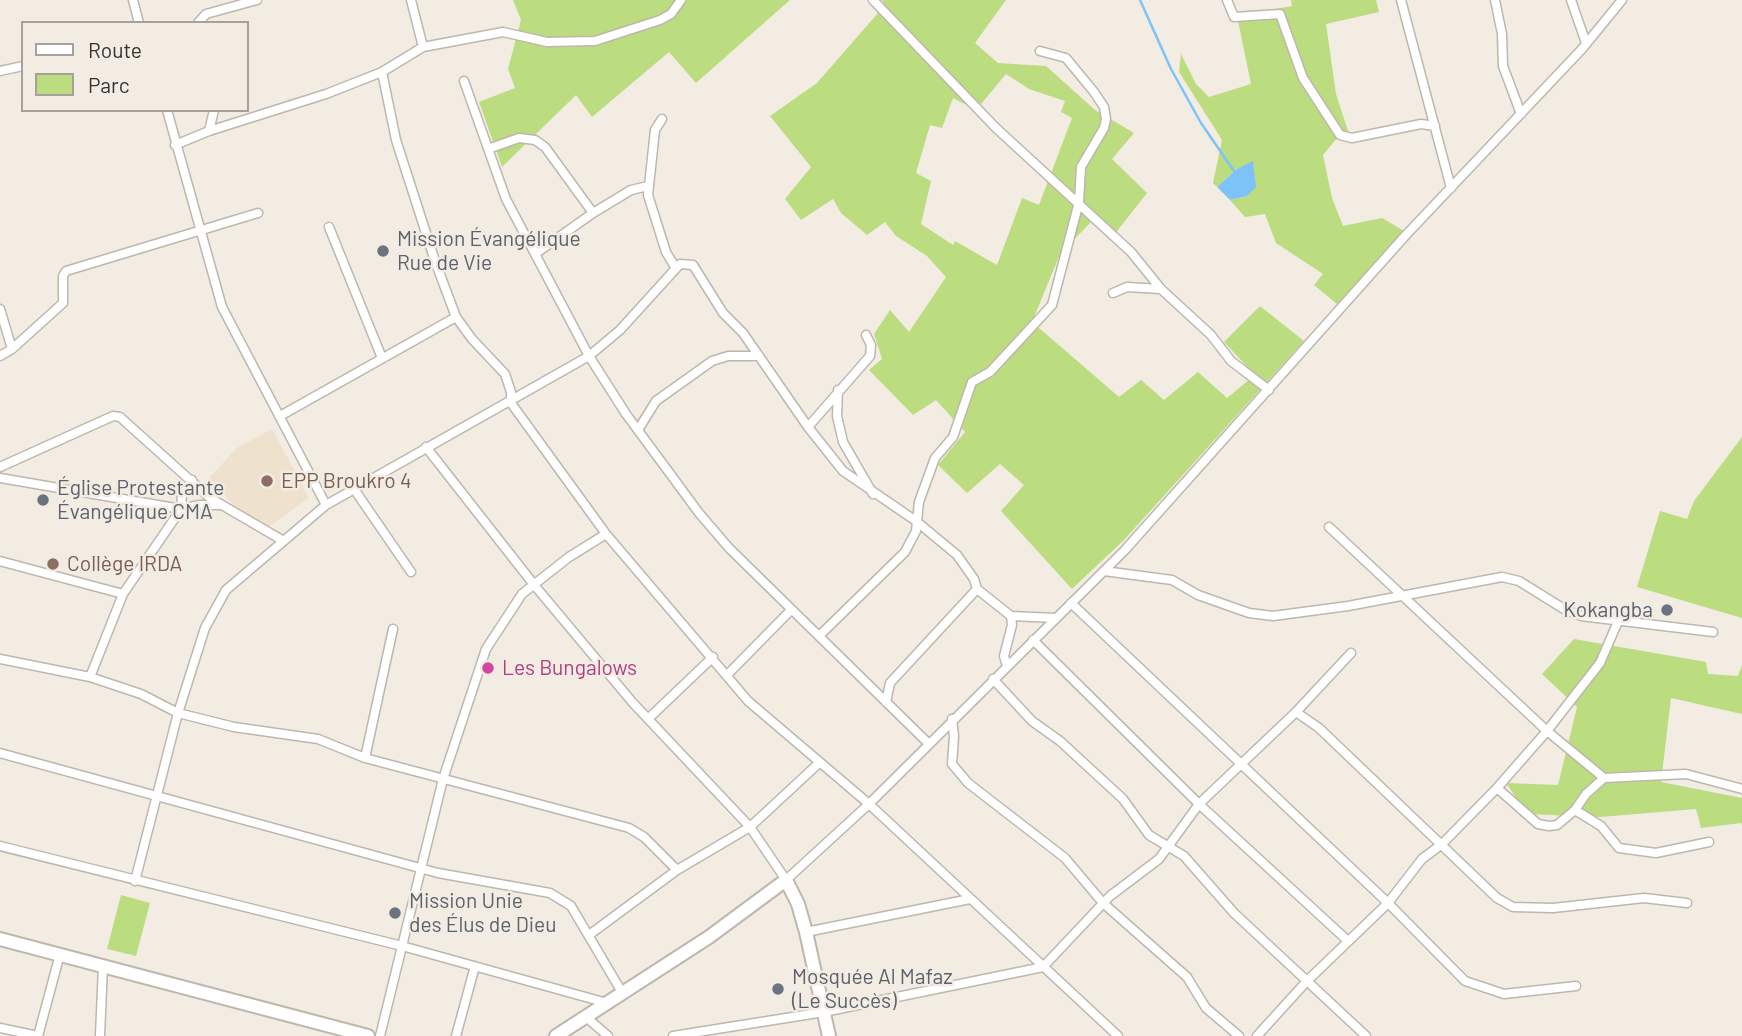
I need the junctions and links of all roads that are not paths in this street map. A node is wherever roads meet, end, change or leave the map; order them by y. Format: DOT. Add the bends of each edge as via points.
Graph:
graph roads {
  1 [pos="133,0"];
  2 [pos="257,0"];
  3 [pos="411,0"];
  4 [pos="681,0"];
  5 [pos="873,0"];
  6 [pos="1227,0"];
  7 [pos="1401,0"];
  8 [pos="1495,0"];
  9 [pos="1571,0"];
  10 [pos="1622,0"];
  11 [pos="138,21"];
  12 [pos="200,21"];
  13 [pos="1586,43"];
  14 [pos="423,47"];
  15 [pos="1040,51"];
  16 [pos="21,66"];
  17 [pos="0,71"];
  18 [pos="382,72"];
  19 [pos="464,81"];
  20 [pos="167,112"];
  21 [pos="214,112"];
  22 [pos="1521,114"];
  23 [pos="662,119"];
  24 [pos="1435,126"];
  25 [pos="209,131"];
  26 [pos="175,145"];
  27 [pos="488,149"];
  28 [pos="648,186"];
  29 [pos="1451,188"];
  30 [pos="1079,202"];
  31 [pos="258,213"];
  32 [pos="593,213"];
  33 [pos="329,227"];
  34 [pos="201,232"];
  35 [pos="535,254"];
  36 [pos="675,267"];
  37 [pos="1161,289"];
  38 [pos="1113,293"];
  39 [pos="0,309"];
  40 [pos="456,317"];
  41 [pos="866,335"];
  42 [pos="12,349"];
  43 [pos="0,356"];
  44 [pos="589,356"];
  45 [pos="759,356"];
  46 [pos="382,358"];
  47 [pos="838,390"];
  48 [pos="1269,390"];
  49 [pos="511,403"];
  50 [pos="280,416"];
  51 [pos="808,427"];
  52 [pos="638,430"];
  53 [pos="426,447"];
  54 [pos="0,467"];
  55 [pos="0,478"];
  56 [pos="192,480"];
  57 [pos="354,489"];
  58 [pos="873,494"];
  59 [pos="220,505"];
  60 [pos="326,505"];
  61 [pos="181,509"];
  62 [pos="916,521"];
  63 [pos="1329,527"];
  64 [pos="606,534"];
  65 [pos="282,540"];
  66 [pos="0,561"];
  67 [pos="1104,571"];
  68 [pos="411,572"];
  69 [pos="535,586"];
  70 [pos="977,589"];
  71 [pos="123,594"];
  72 [pos="1402,597"];
  73 [pos="1071,603"];
  74 [pos="790,610"];
  75 [pos="1011,616"];
  76 [pos="1056,618"];
  77 [pos="1619,620"];
  78 [pos="393,629"];
  79 [pos="1713,632"];
  80 [pos="819,636"];
  81 [pos="1033,640"];
  82 [pos="1351,653"];
  83 [pos="713,657"];
  84 [pos="0,659"];
  85 [pos="1007,666"];
  86 [pos="728,674"];
  87 [pos="90,677"];
  88 [pos="993,679"];
  89 [pos="886,702"];
  90 [pos="1296,712"];
  91 [pos="178,713"];
  92 [pos="649,718"];
  93 [pos="952,719"];
  94 [pos="1547,731"];
  95 [pos="928,743"];
  96 [pos="0,753"];
  97 [pos="365,758"];
  98 [pos="819,763"];
  99 [pos="1242,764"];
  100 [pos="1604,778"];
  101 [pos="443,779"];
  102 [pos="1497,788"];
  103 [pos="1742,789"];
  104 [pos="158,794"];
  105 [pos="869,804"];
  106 [pos="1199,804"];
  107 [pos="1575,810"];
  108 [pos="750,827"];
  109 [pos="1709,842"];
  110 [pos="1442,844"];
  111 [pos="1169,845"];
  112 [pos="0,846"];
  113 [pos="422,867"];
  114 [pos="677,870"];
  115 [pos="786,880"];
  116 [pos="135,881"];
  117 [pos="970,899"];
  118 [pos="1103,903"];
  119 [pos="1388,903"];
  120 [pos="1687,903"];
  121 [pos="806,932"];
  122 [pos="589,935"];
  123 [pos="0,939"];
  124 [pos="1348,941"];
  125 [pos="402,946"];
  126 [pos="60,954"];
  127 [pos="103,966"];
  128 [pos="475,966"];
  129 [pos="1043,967"];
  130 [pos="1306,982"];
  131 [pos="1576,986"];
  132 [pos="623,994"];
  133 [pos="607,1003"];
  134 [pos="824,1012"];
  135 [pos="586,1017"];
  136 [pos="0,1028"];
  137 [pos="38,1036"];
  138 [pos="100,1036"];
  139 [pos="368,1036"];
  140 [pos="380,1036"];
  141 [pos="456,1036"];
  142 [pos="556,1036"];
  143 [pos="608,1036"];
  144 [pos="674,1036"];
  145 [pos="829,1036"];
  146 [pos="1118,1036"];
  147 [pos="1239,1036"];
  148 [pos="1257,1036"];
  149 [pos="1366,1036"];
  1 -- 11 [label="street"];
  2 -- 12 [label="street" via="206,14"];
  3 -- 14 [label="street"];
  4 -- 14 [label="street" via="660,20 595,41 547,42 503,32"];
  5 -- 30 [label="street" via="996,128"];
  6 -- 24 [label="street" via="1234,18 1280,14 1303,78 1340,135 1352,138 1421,124"];
  7 -- 24 [label="street"];
  8 -- 22 [label="street" via="1503,66"];
  9 -- 13 [label="street"];
  10 -- 13 [label="street"];
  13 -- 22 [label="street"];
  14 -- 18 [label="street"];
  15 -- 30 [label="street" via="1066,58 1104,107 1104,128 1081,167"];
  16 -- 17 [label="street"];
  18 -- 25 [label="street" via="297,106"];
  18 -- 40 [label="street" via="396,140"];
  19 -- 27 [label="street"];
  20 -- 26 [label="street"];
  21 -- 25 [label="street"];
  22 -- 29 [label="street"];
  23 -- 28 [label="street" via="655,130"];
  24 -- 29 [label="street"];
  25 -- 26 [label="street"];
  26 -- 34 [label="street"];
  27 -- 32 [label="street" via="519,138 536,140"];
  27 -- 35 [label="street" via="506,199"];
  28 -- 32 [label="street" via="631,190"];
  28 -- 36 [label="street" via="666,252"];
  29 -- 48 [label="street"];
  30 -- 37 [label="street" via="1131,252"];
  30 -- 62 [label="street" via="1052,305 990,372 972,382 953,437 935,458"];
  31 -- 34 [label="street"];
  32 -- 35 [label="street"];
  33 -- 46 [label="street"];
  34 -- 42 [label="street" via="66,271 63,303"];
  34 -- 50 [label="street" via="222,307"];
  35 -- 44 [label="street"];
  36 -- 44 [label="street" via="620,330"];
  36 -- 45 [label="street" via="693,265 723,313"];
  37 -- 38 [label="street" via="1136,286"];
  37 -- 48 [label="street" via="1211,335 1231,361"];
  39 -- 42 [label="street"];
  40 -- 46 [label="street"];
  40 -- 49 [label="street" via="505,374"];
  41 -- 47 [label="street" via="870,356"];
  42 -- 43 [label="street"];
  44 -- 49 [label="street"];
  44 -- 52 [label="street"];
  45 -- 51 [label="street"];
  45 -- 52 [label="street" via="712,361 656,401"];
  46 -- 50 [label="street"];
  47 -- 51 [label="street"];
  47 -- 58 [label="street" via="843,442"];
  48 -- 67 [label="street"];
  49 -- 53 [label="street"];
  49 -- 64 [label="street"];
  50 -- 60 [label="street"];
  51 -- 58 [label="street" via="844,471"];
  52 -- 74 [label="street" via="699,513"];
  53 -- 57 [label="street"];
  53 -- 69 [label="street"];
  54 -- 56 [label="street" via="113,416 126,419"];
  55 -- 61 [label="street"];
  56 -- 59 [label="street"];
  56 -- 61 [label="street" via="182,495"];
  57 -- 60 [label="street"];
  57 -- 68 [label="street"];
  58 -- 62 [label="street"];
  59 -- 61 [label="street"];
  59 -- 65 [label="street"];
  60 -- 65 [label="street"];
  61 -- 71 [label="street"];
  62 -- 70 [label="street" via="957,555"];
  62 -- 80 [label="street" via="905,552"];
  63 -- 72 [label="street"];
  64 -- 69 [label="street"];
  64 -- 83 [label="street"];
  65 -- 91 [label="street" via="226,590 214,607"];
  66 -- 71 [label="street"];
  67 -- 72 [label="street" via="1172,580 1198,595 1249,613 1273,616"];
  67 -- 73 [label="street"];
  69 -- 92 [label="street"];
  69 -- 101 [label="street" via="512,605 486,649"];
  70 -- 75 [label="street"];
  70 -- 89 [label="street" via="890,683"];
  71 -- 87 [label="street"];
  72 -- 77 [label="street" via="1502,577 1519,581 1563,609"];
  72 -- 94 [label="street"];
  73 -- 76 [label="street"];
  73 -- 99 [label="street"];
  74 -- 80 [label="street"];
  74 -- 86 [label="street"];
  75 -- 76 [label="street"];
  75 -- 85 [label="street" via="1003,656"];
  76 -- 81 [label="street"];
  77 -- 79 [label="street"];
  77 -- 94 [label="street" via="1600,663"];
  78 -- 97 [label="street"];
  80 -- 89 [label="street"];
  81 -- 85 [label="street"];
  81 -- 106 [label="street"];
  82 -- 90 [label="street"];
  83 -- 86 [label="street"];
  83 -- 92 [label="street"];
  84 -- 87 [label="street"];
  85 -- 88 [label="street"];
  86 -- 98 [label="street" via="748,701"];
  87 -- 91 [label="street" via="141,694"];
  88 -- 93 [label="street"];
  88 -- 111 [label="street" via="1032,721 1123,799 1149,835"];
  89 -- 95 [label="street"];
  90 -- 99 [label="street"];
  90 -- 110 [label="street"];
  91 -- 97 [label="street" via="234,727 318,739"];
  91 -- 104 [label="street"];
  92 -- 108 [label="street"];
  93 -- 95 [label="street"];
  93 -- 118 [label="street" via="952,764 968,783 1065,858"];
  94 -- 100 [label="street"];
  94 -- 102 [label="street"];
  95 -- 105 [label="street"];
  96 -- 104 [label="street"];
  97 -- 101 [label="street"];
  98 -- 105 [label="street"];
  98 -- 108 [label="street"];
  99 -- 106 [label="street"];
  99 -- 119 [label="street"];
  100 -- 103 [label="street" via="1686,774"];
  100 -- 107 [label="street"];
  101 -- 113 [label="street"];
  101 -- 114 [label="street" via="629,828 644,836"];
  102 -- 107 [label="street" via="1538,824 1557,825"];
  102 -- 110 [label="street"];
  104 -- 113 [label="street"];
  104 -- 116 [label="street"];
  105 -- 115 [label="street"];
  105 -- 117 [label="street"];
  106 -- 111 [label="street"];
  106 -- 124 [label="street"];
  107 -- 109 [label="street" via="1601,826 1619,848 1656,853"];
  108 -- 114 [label="street"];
  108 -- 115 [label="street"];
  110 -- 119 [label="street" via="1422,859"];
  110 -- 120 [label="street" via="1497,898 1513,907 1553,908 1644,898"];
  111 -- 118 [label="street" via="1159,859"];
  111 -- 130 [label="street"];
  112 -- 116 [label="street"];
  113 -- 122 [label="street" via="550,893 571,906"];
  113 -- 125 [label="street"];
  114 -- 122 [label="street"];
  115 -- 121 [label="street"];
  115 -- 132 [label="street"];
  116 -- 125 [label="street"];
  117 -- 121 [label="street"];
  117 -- 129 [label="street"];
  118 -- 129 [label="street"];
  118 -- 147 [label="street" via="1186,977 1206,1008"];
  119 -- 124 [label="street"];
  119 -- 131 [label="street" via="1465,981 1481,989 1504,994"];
  121 -- 134 [label="street"];
  122 -- 132 [label="street"];
  123 -- 126 [label="street"];
  124 -- 130 [label="street"];
  125 -- 128 [label="street"];
  125 -- 140 [label="street"];
  126 -- 127 [label="street"];
  126 -- 137 [label="street"];
  127 -- 138 [label="street"];
  127 -- 139 [label="street"];
  128 -- 133 [label="street"];
  128 -- 141 [label="street"];
  129 -- 134 [label="street"];
  129 -- 146 [label="street"];
  130 -- 148 [label="street"];
  130 -- 149 [label="street"];
  132 -- 133 [label="street"];
  133 -- 135 [label="street"];
  134 -- 144 [label="street"];
  134 -- 145 [label="street"];
  135 -- 142 [label="street"];
  135 -- 143 [label="street"];
  136 -- 137 [label="street"];
}
